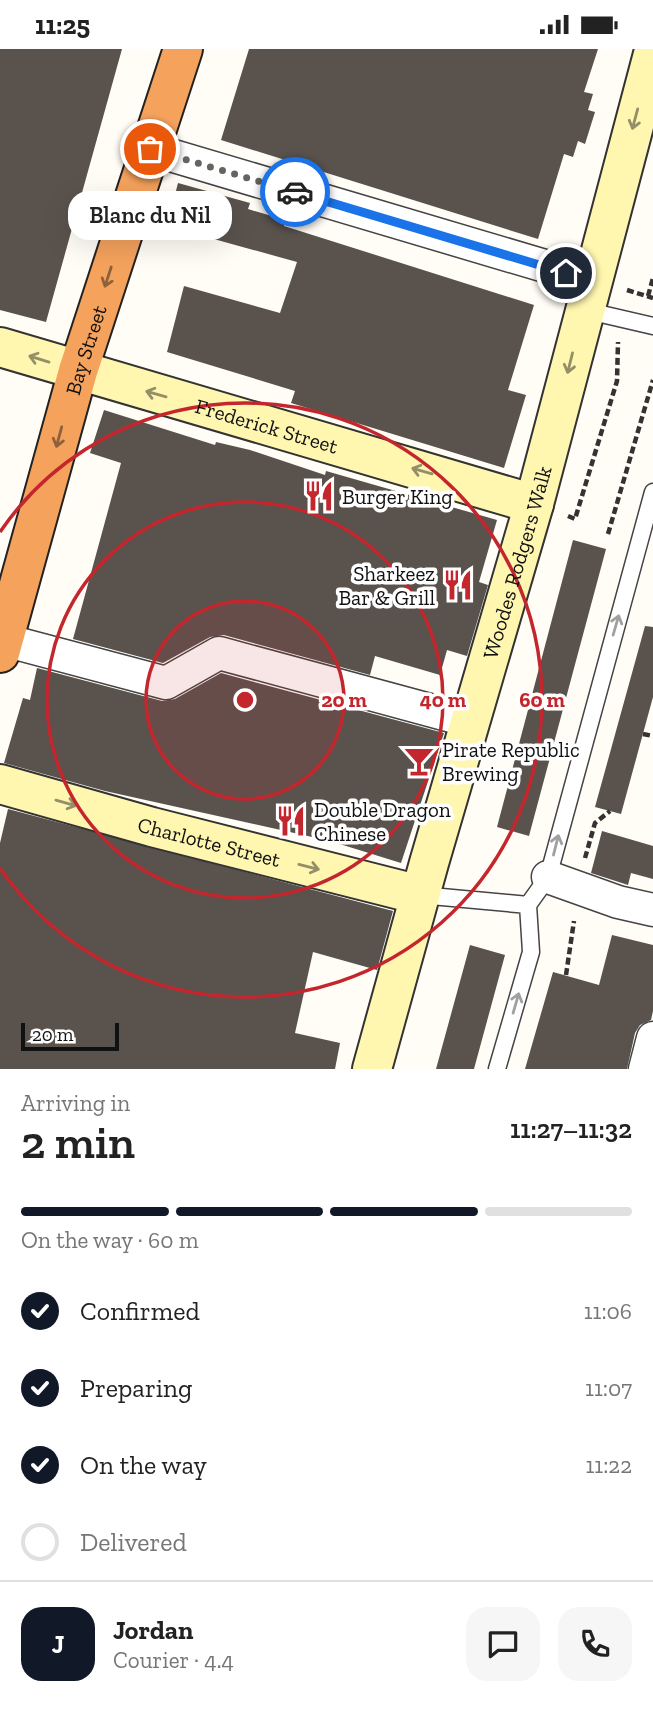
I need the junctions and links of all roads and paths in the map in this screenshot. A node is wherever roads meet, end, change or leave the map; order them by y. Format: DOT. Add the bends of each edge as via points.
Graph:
graph roads {
  1 [pos="183,49"];
  2 [pos="653,54"];
  3 [pos="150,149"];
  4 [pos="653,278"];
  5 [pos="630,291"];
  6 [pos="588,295"];
  7 [pos="648,296"];
  8 [pos="623,321"];
  9 [pos="653,327"];
  10 [pos="0,347"];
  11 [pos="78,371"];
  12 [pos="653,380"];
  13 [pos="653,492"];
  14 [pos="534,504"];
  15 [pos="575,519"];
  16 [pos="608,534"];
  17 [pos="2,646"];
  18 [pos="470,720"];
  19 [pos="643,734"];
  20 [pos="653,736"];
  21 [pos="0,784"];
  22 [pos="548,877"];
  23 [pos="420,895"];
  24 [pos="527,905"];
  25 [pos="653,910"];
  26 [pos="570,960"];
  27 [pos="566,975"];
  28 [pos="653,1038"];
  29 [pos="372,1069"];
  30 [pos="497,1069"];
  31 [pos="645,1069"];
  1 -- 3 [label="highway, Bay Street"];
  2 -- 6 [label="main road, Woodes Rodgers Walk, one-way"];
  3 -- 6 [label="street"];
  3 -- 11 [label="highway, Bay Street, one-way"];
  4 -- 7 [label="path"];
  5 -- 8 [label="path"];
  6 -- 8 [label="lane"];
  6 -- 14 [label="main road, Woodes Rodgers Walk, one-way"];
  8 -- 9 [label="lane"];
  8 -- 15 [label="path" via="615,353 617,381"];
  11 -- 10 [label="main road, Frederick Street, one-way"];
  14 -- 11 [label="main road, Frederick Street, one-way"];
  11 -- 17 [label="highway, Bay Street, one-way"];
  12 -- 16 [label="path"];
  22 -- 13 [label="lane, one-way"];
  14 -- 18 [label="main road, Woodes Rodgers Walk"];
  17 -- 18 [label="street" via="166,683 219,653"];
  18 -- 23 [label="main road, Woodes Rodgers Walk"];
  19 -- 20 [label="path"];
  21 -- 23 [label="main road, Charlotte Street, one-way"];
  22 -- 24 [label="lane"];
  22 -- 25 [label="street"];
  23 -- 24 [label="lane"];
  23 -- 29 [label="main road, Woodes Rodgers Walk"];
  30 -- 24 [label="lane, one-way" via="531,952"];
  26 -- 27 [label="path"];
  28 -- 31 [label="street"];
}
